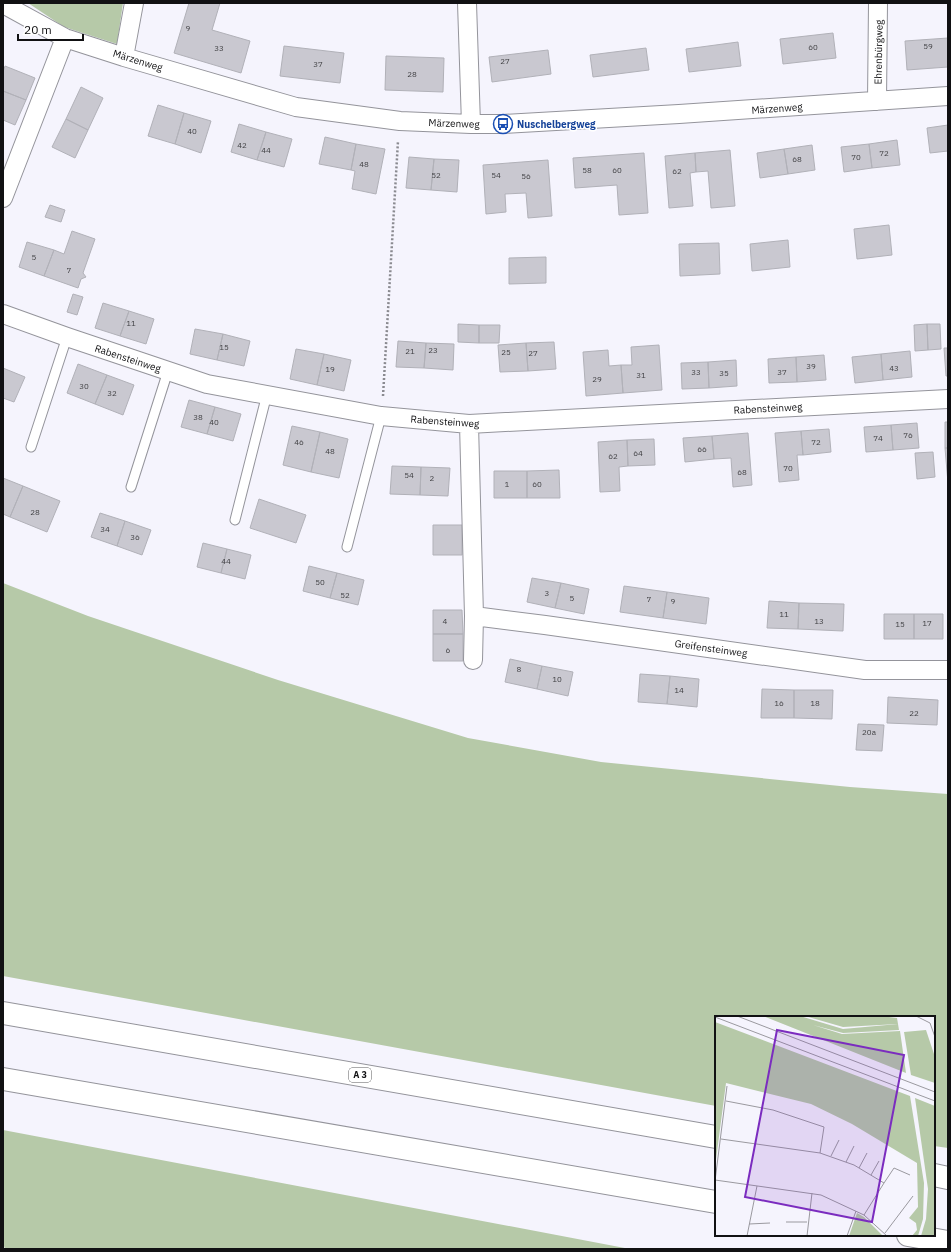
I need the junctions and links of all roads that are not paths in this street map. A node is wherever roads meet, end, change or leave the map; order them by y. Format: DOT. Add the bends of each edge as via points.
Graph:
graph roads {
  1 [pos="134,3"];
  2 [pos="467,3"];
  3 [pos="878,3"];
  4 [pos="3,4"];
  5 [pos="65,38"];
  6 [pos="124,57"];
  7 [pos="948,96"];
  8 [pos="877,101"];
  9 [pos="471,124"];
  10 [pos="3,198"];
  11 [pos="3,314"];
  12 [pos="67,337"];
  13 [pos="168,371"];
  14 [pos="267,394"];
  15 [pos="948,399"];
  16 [pos="381,416"];
  17 [pos="469,424"];
  18 [pos="31,447"];
  19 [pos="131,487"];
  20 [pos="235,520"];
  21 [pos="347,547"];
  22 [pos="474,616"];
  23 [pos="473,660"];
  24 [pos="948,670"];
  25 [pos="3,1013"];
  26 [pos="3,1079"];
  27 [pos="715,1137"];
  28 [pos="935,1175"];
  29 [pos="948,1178"];
  30 [pos="715,1202"];
  31 [pos="914,1236"];
  32 [pos="948,1242"];
  1 -- 6 [label="street"];
  2 -- 9 [label="street"];
  3 -- 8 [label="street, Ehrenbürgweg"];
  4 -- 5 [label="street, Märzenweg"];
  5 -- 6 [label="street, Märzenweg"];
  5 -- 10 [label="street"];
  6 -- 9 [label="street, Märzenweg" via="296,107 400,121"];
  7 -- 8 [label="street, Märzenweg"];
  8 -- 9 [label="street, Märzenweg" via="672,115"];
  11 -- 12 [label="street, Rabensteinweg"];
  12 -- 13 [label="street, Rabensteinweg"];
  12 -- 18 [label="lane"];
  13 -- 14 [label="street, Rabensteinweg" via="207,384"];
  13 -- 19 [label="lane"];
  14 -- 16 [label="street, Rabensteinweg"];
  14 -- 20 [label="lane"];
  15 -- 17 [label="street, Rabensteinweg"];
  16 -- 17 [label="street, Rabensteinweg"];
  16 -- 21 [label="lane"];
  17 -- 22 [label="street"];
  22 -- 23 [label="street"];
  22 -- 24 [label="street, Greifensteinweg" via="865,670"];
  25 -- 27 [label="highway, A 3"];
  26 -- 30 [label="highway"];
  28 -- 29 [label="highway"];
  31 -- 32 [label="highway"];
}
